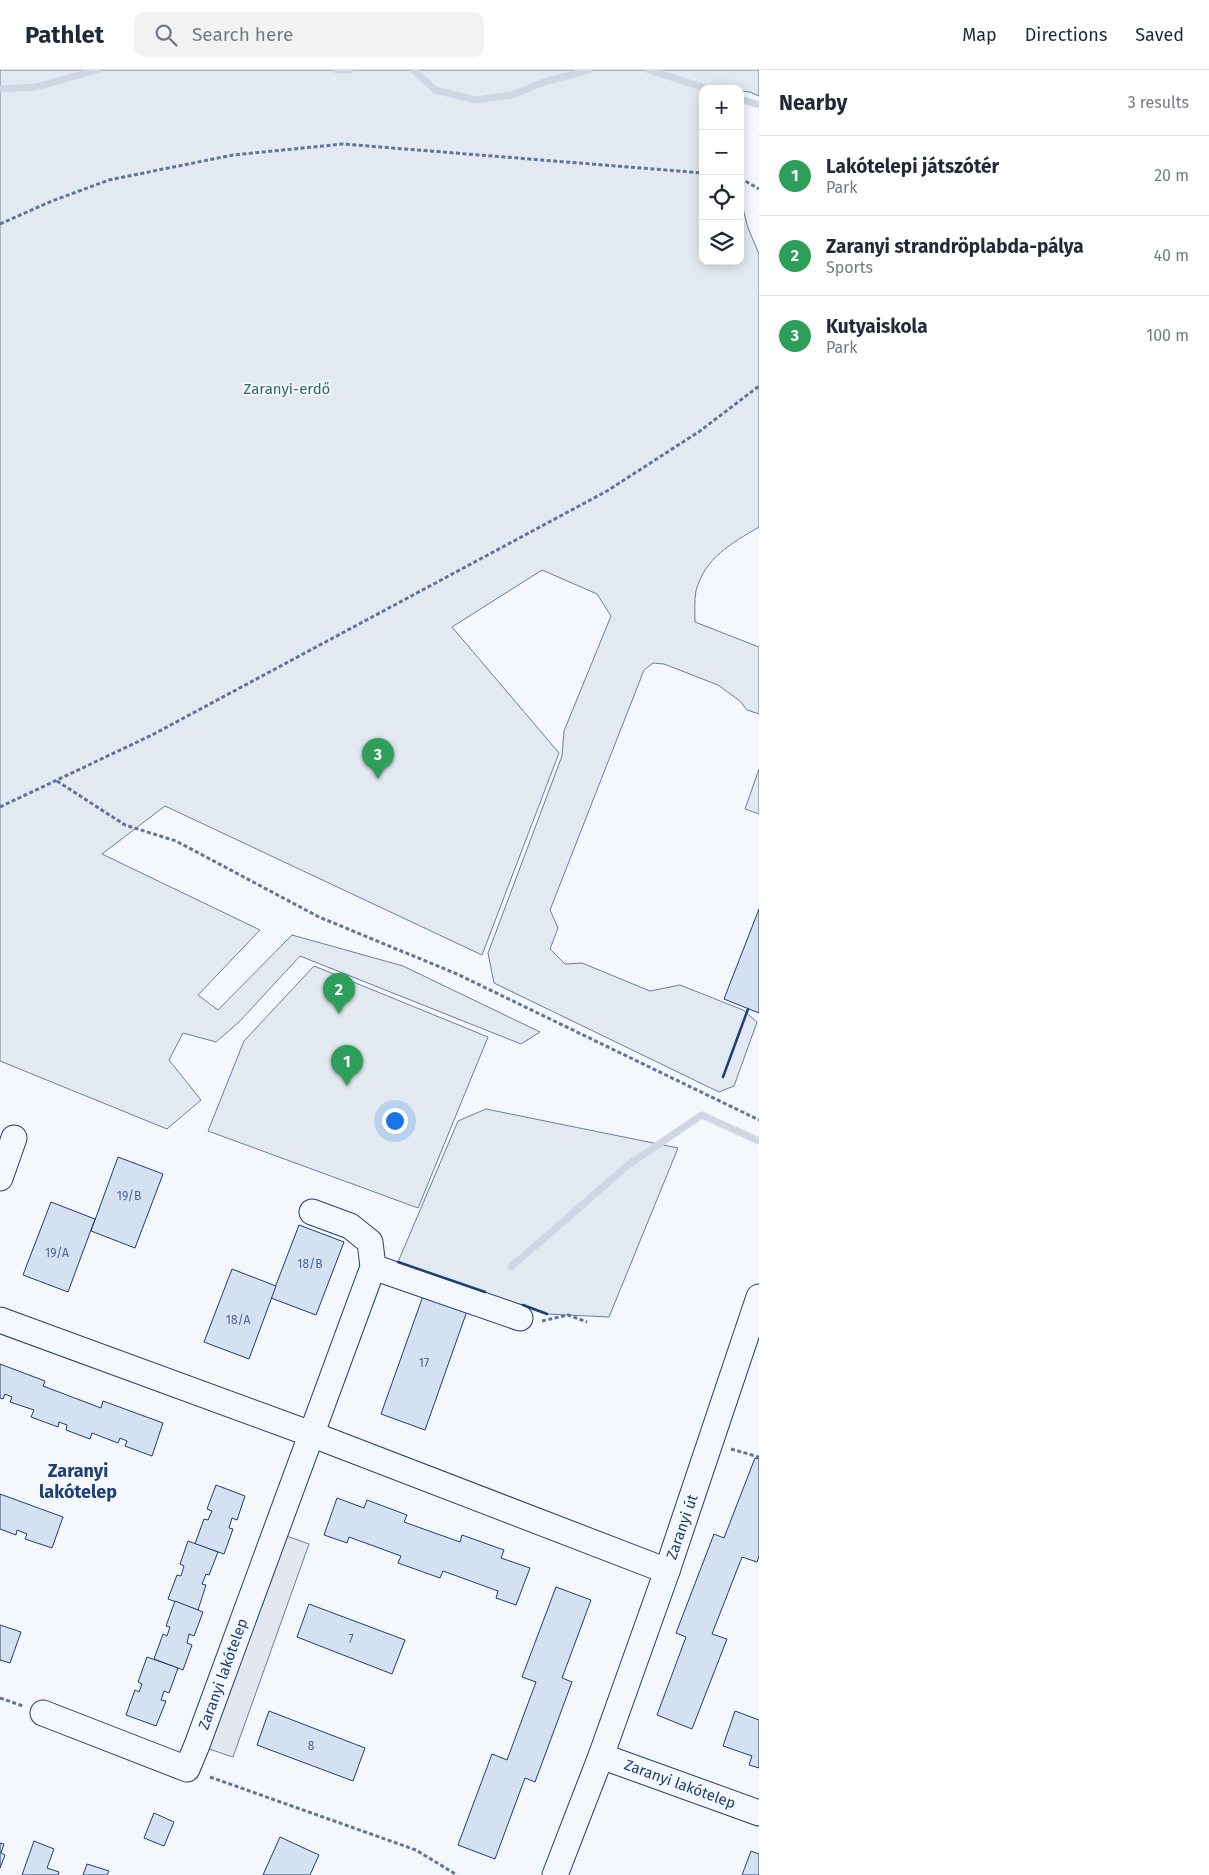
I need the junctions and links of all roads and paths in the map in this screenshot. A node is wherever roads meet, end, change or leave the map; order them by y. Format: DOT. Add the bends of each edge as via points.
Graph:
graph roads {
  1 [pos="699,173"];
  2 [pos="744,180"];
  3 [pos="759,189"];
  4 [pos="0,224"];
  5 [pos="759,386"];
  6 [pos="57,781"];
  7 [pos="0,808"];
  8 [pos="759,1120"];
  9 [pos="14,1138"];
  10 [pos="0,1178"];
  11 [pos="312,1212"];
  12 [pos="372,1267"];
  13 [pos="759,1297"];
  14 [pos="520,1318"];
  15 [pos="0,1320"];
  16 [pos="587,1322"];
  17 [pos="311,1434"];
  18 [pos="667,1571"];
  19 [pos="43,1713"];
  20 [pos="601,1756"];
  21 [pos="187,1769"];
  22 [pos="759,1813"];
  23 [pos="457,1875"];
  24 [pos="554,1875"];
  1 -- 4 [label="path" via="344,144 233,155 109,180"];
  2 -- 3 [label="path"];
  5 -- 6 [label="path" via="700,431 607,492 152,735"];
  6 -- 7 [label="path"];
  6 -- 8 [label="path" via="125,825 176,841 319,917 457,974"];
  9 -- 10 [label="street"];
  11 -- 12 [label="street, Zaranyi lakótelep" via="350,1226 370,1242"];
  12 -- 14 [label="street"];
  12 -- 17 [label="street, Zaranyi lakótelep"];
  13 -- 18 [label="street, Zaranyi út"];
  14 -- 16 [label="path" via="536,1322 568,1316"];
  15 -- 17 [label="street"];
  17 -- 18 [label="street"];
  17 -- 21 [label="street, Zaranyi lakótelep"];
  18 -- 20 [label="street, Zaranyi út"];
  19 -- 21 [label="street"];
  20 -- 22 [label="street, Zaranyi lakótelep"];
  20 -- 24 [label="street, Zaranyi út"];
  21 -- 23 [label="path" via="416,1850"];
}
